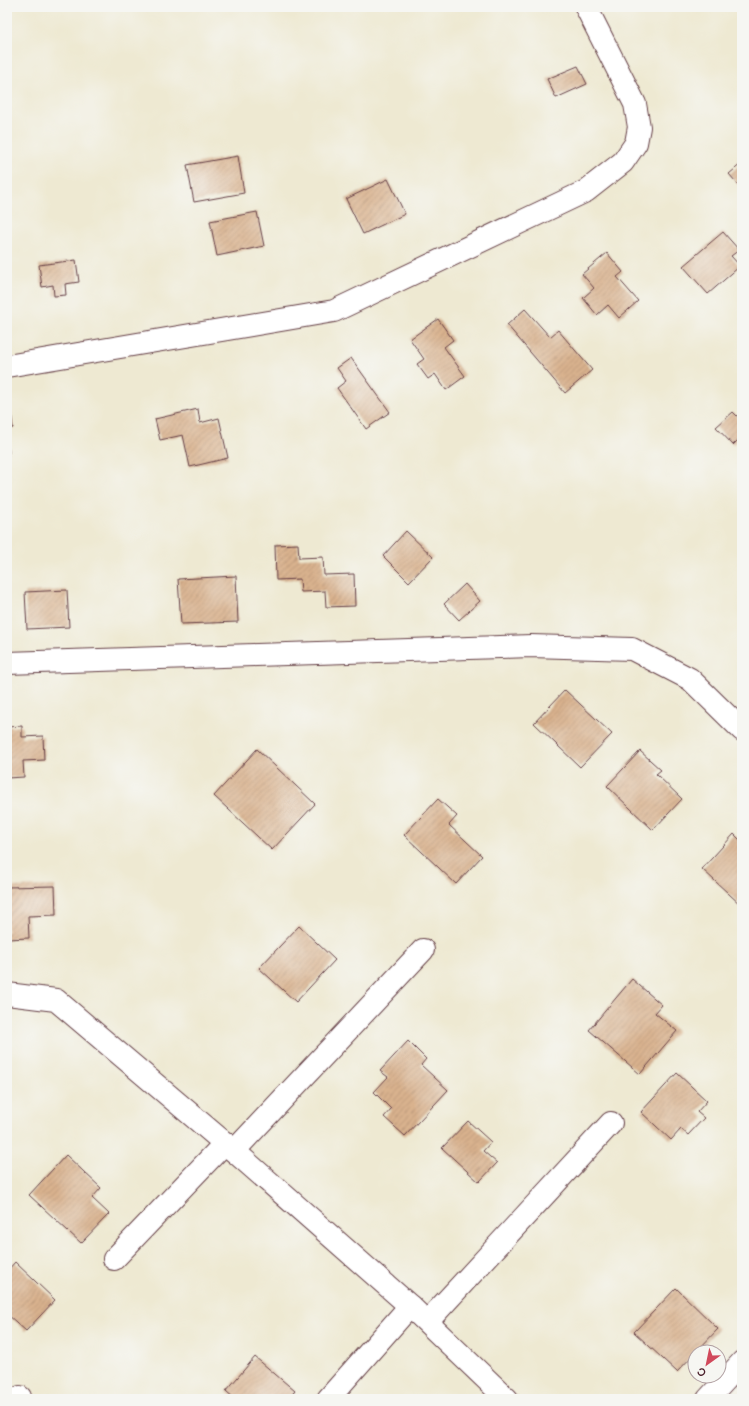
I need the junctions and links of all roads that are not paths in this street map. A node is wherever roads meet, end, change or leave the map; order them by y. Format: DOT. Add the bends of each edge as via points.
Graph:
graph roads {
  1 [pos="586,7"];
  2 [pos="7,366"];
  3 [pos="7,663"];
  4 [pos="742,730"];
  5 [pos="423,950"];
  6 [pos="7,994"];
  7 [pos="611,1123"];
  8 [pos="230,1147"];
  9 [pos="114,1260"];
  10 [pos="410,1306"];
  11 [pos="427,1322"];
  12 [pos="742,1362"];
  13 [pos="328,1399"];
  14 [pos="507,1399"];
  15 [pos="708,1399"];
  1 -- 2 [label="street" via="635,104 639,127 636,143 623,162 586,191 334,311"];
  3 -- 4 [label="street" via="531,646 632,649 690,679"];
  5 -- 8 [label="street"];
  6 -- 8 [label="street" via="56,1000"];
  7 -- 11 [label="street"];
  8 -- 9 [label="street"];
  8 -- 10 [label="street"];
  10 -- 11 [label="street"];
  10 -- 13 [label="street"];
  11 -- 14 [label="street"];
  12 -- 15 [label="street"];
}
